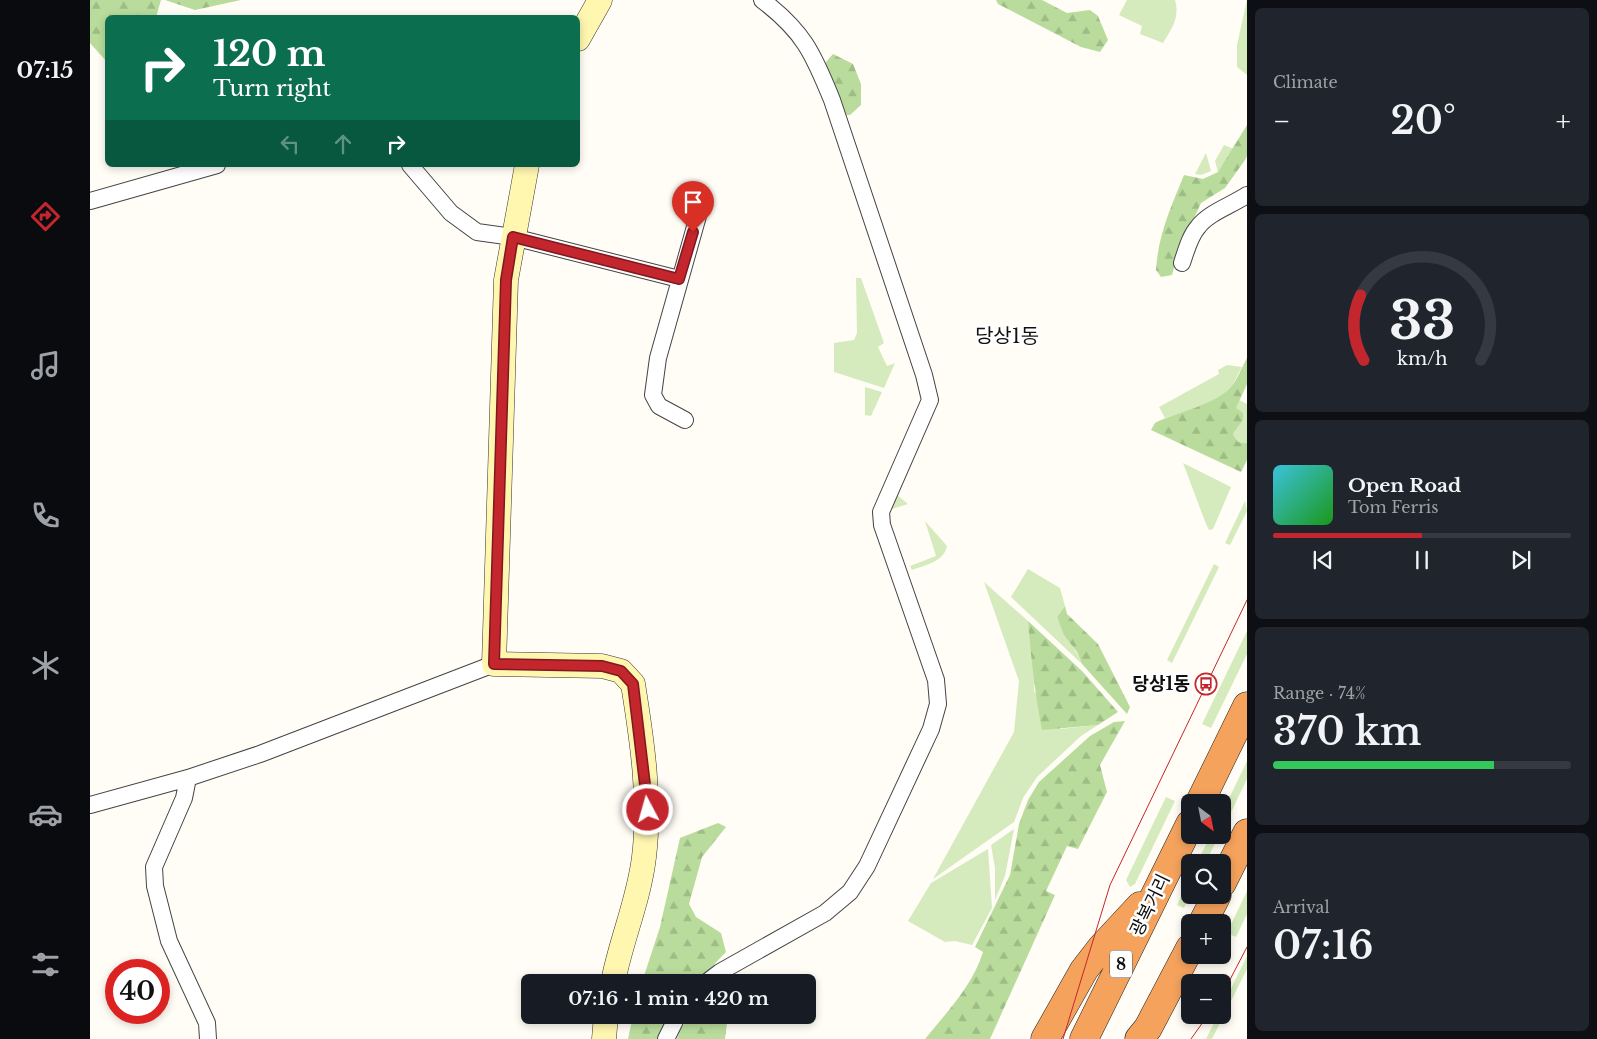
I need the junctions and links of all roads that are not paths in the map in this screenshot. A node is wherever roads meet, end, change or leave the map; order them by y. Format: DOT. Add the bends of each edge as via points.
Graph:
graph roads {
  1 [pos="600,0"];
  2 [pos="762,0"];
  3 [pos="580,35"];
  4 [pos="210,167"];
  5 [pos="412,167"];
  6 [pos="527,167"];
  7 [pos="1247,194"];
  8 [pos="90,201"];
  9 [pos="698,216"];
  10 [pos="513,237"];
  11 [pos="1182,263"];
  12 [pos="679,279"];
  13 [pos="685,420"];
  14 [pos="494,664"];
  15 [pos="1247,706"];
  16 [pos="188,778"];
  17 [pos="1204,794"];
  18 [pos="90,805"];
  19 [pos="1247,833"];
  20 [pos="1181,843"];
  21 [pos="1231,865"];
  22 [pos="1158,890"];
  23 [pos="1182,964"];
  24 [pos="614,974"];
  25 [pos="717,974"];
  26 [pos="605,1024"];
  27 [pos="673,1024"];
  28 [pos="1146,1035"];
  29 [pos="208,1039"];
  30 [pos="604,1039"];
  31 [pos="666,1039"];
  32 [pos="1045,1039"];
  33 [pos="1084,1039"];
  1 -- 3 [label="street"];
  2 -- 25 [label="street" via="796,29 815,60 832,100 924,375 930,400 886,499 881,518 936,680 938,704 931,729 867,866 850,892 825,913"];
  4 -- 8 [label="street"];
  5 -- 10 [label="street" via="451,213 477,232"];
  6 -- 10 [label="street"];
  7 -- 11 [label="street" via="1202,222"];
  9 -- 12 [label="street"];
  10 -- 12 [label="street"];
  10 -- 14 [label="street" via="506,280"];
  12 -- 13 [label="street" via="658,358 653,395 660,406"];
  14 -- 16 [label="street" via="352,720"];
  14 -- 24 [label="street" via="602,666 621,671 633,684 647,819 636,900"];
  15 -- 17 [label="highway"];
  16 -- 18 [label="street"];
  16 -- 29 [label="street" via="184,798 154,868 155,886 169,941 207,1023"];
  19 -- 21 [label="highway"];
  20 -- 22 [label="highway, 광복거리 / 8"];
  22 -- 32 [label="highway" via="1129,917 1084,970"];
  22 -- 33 [label="highway, 광복거리 / 8"];
  23 -- 28 [label="highway"];
  26 -- 30 [label="street"];
  27 -- 31 [label="street"];
}
